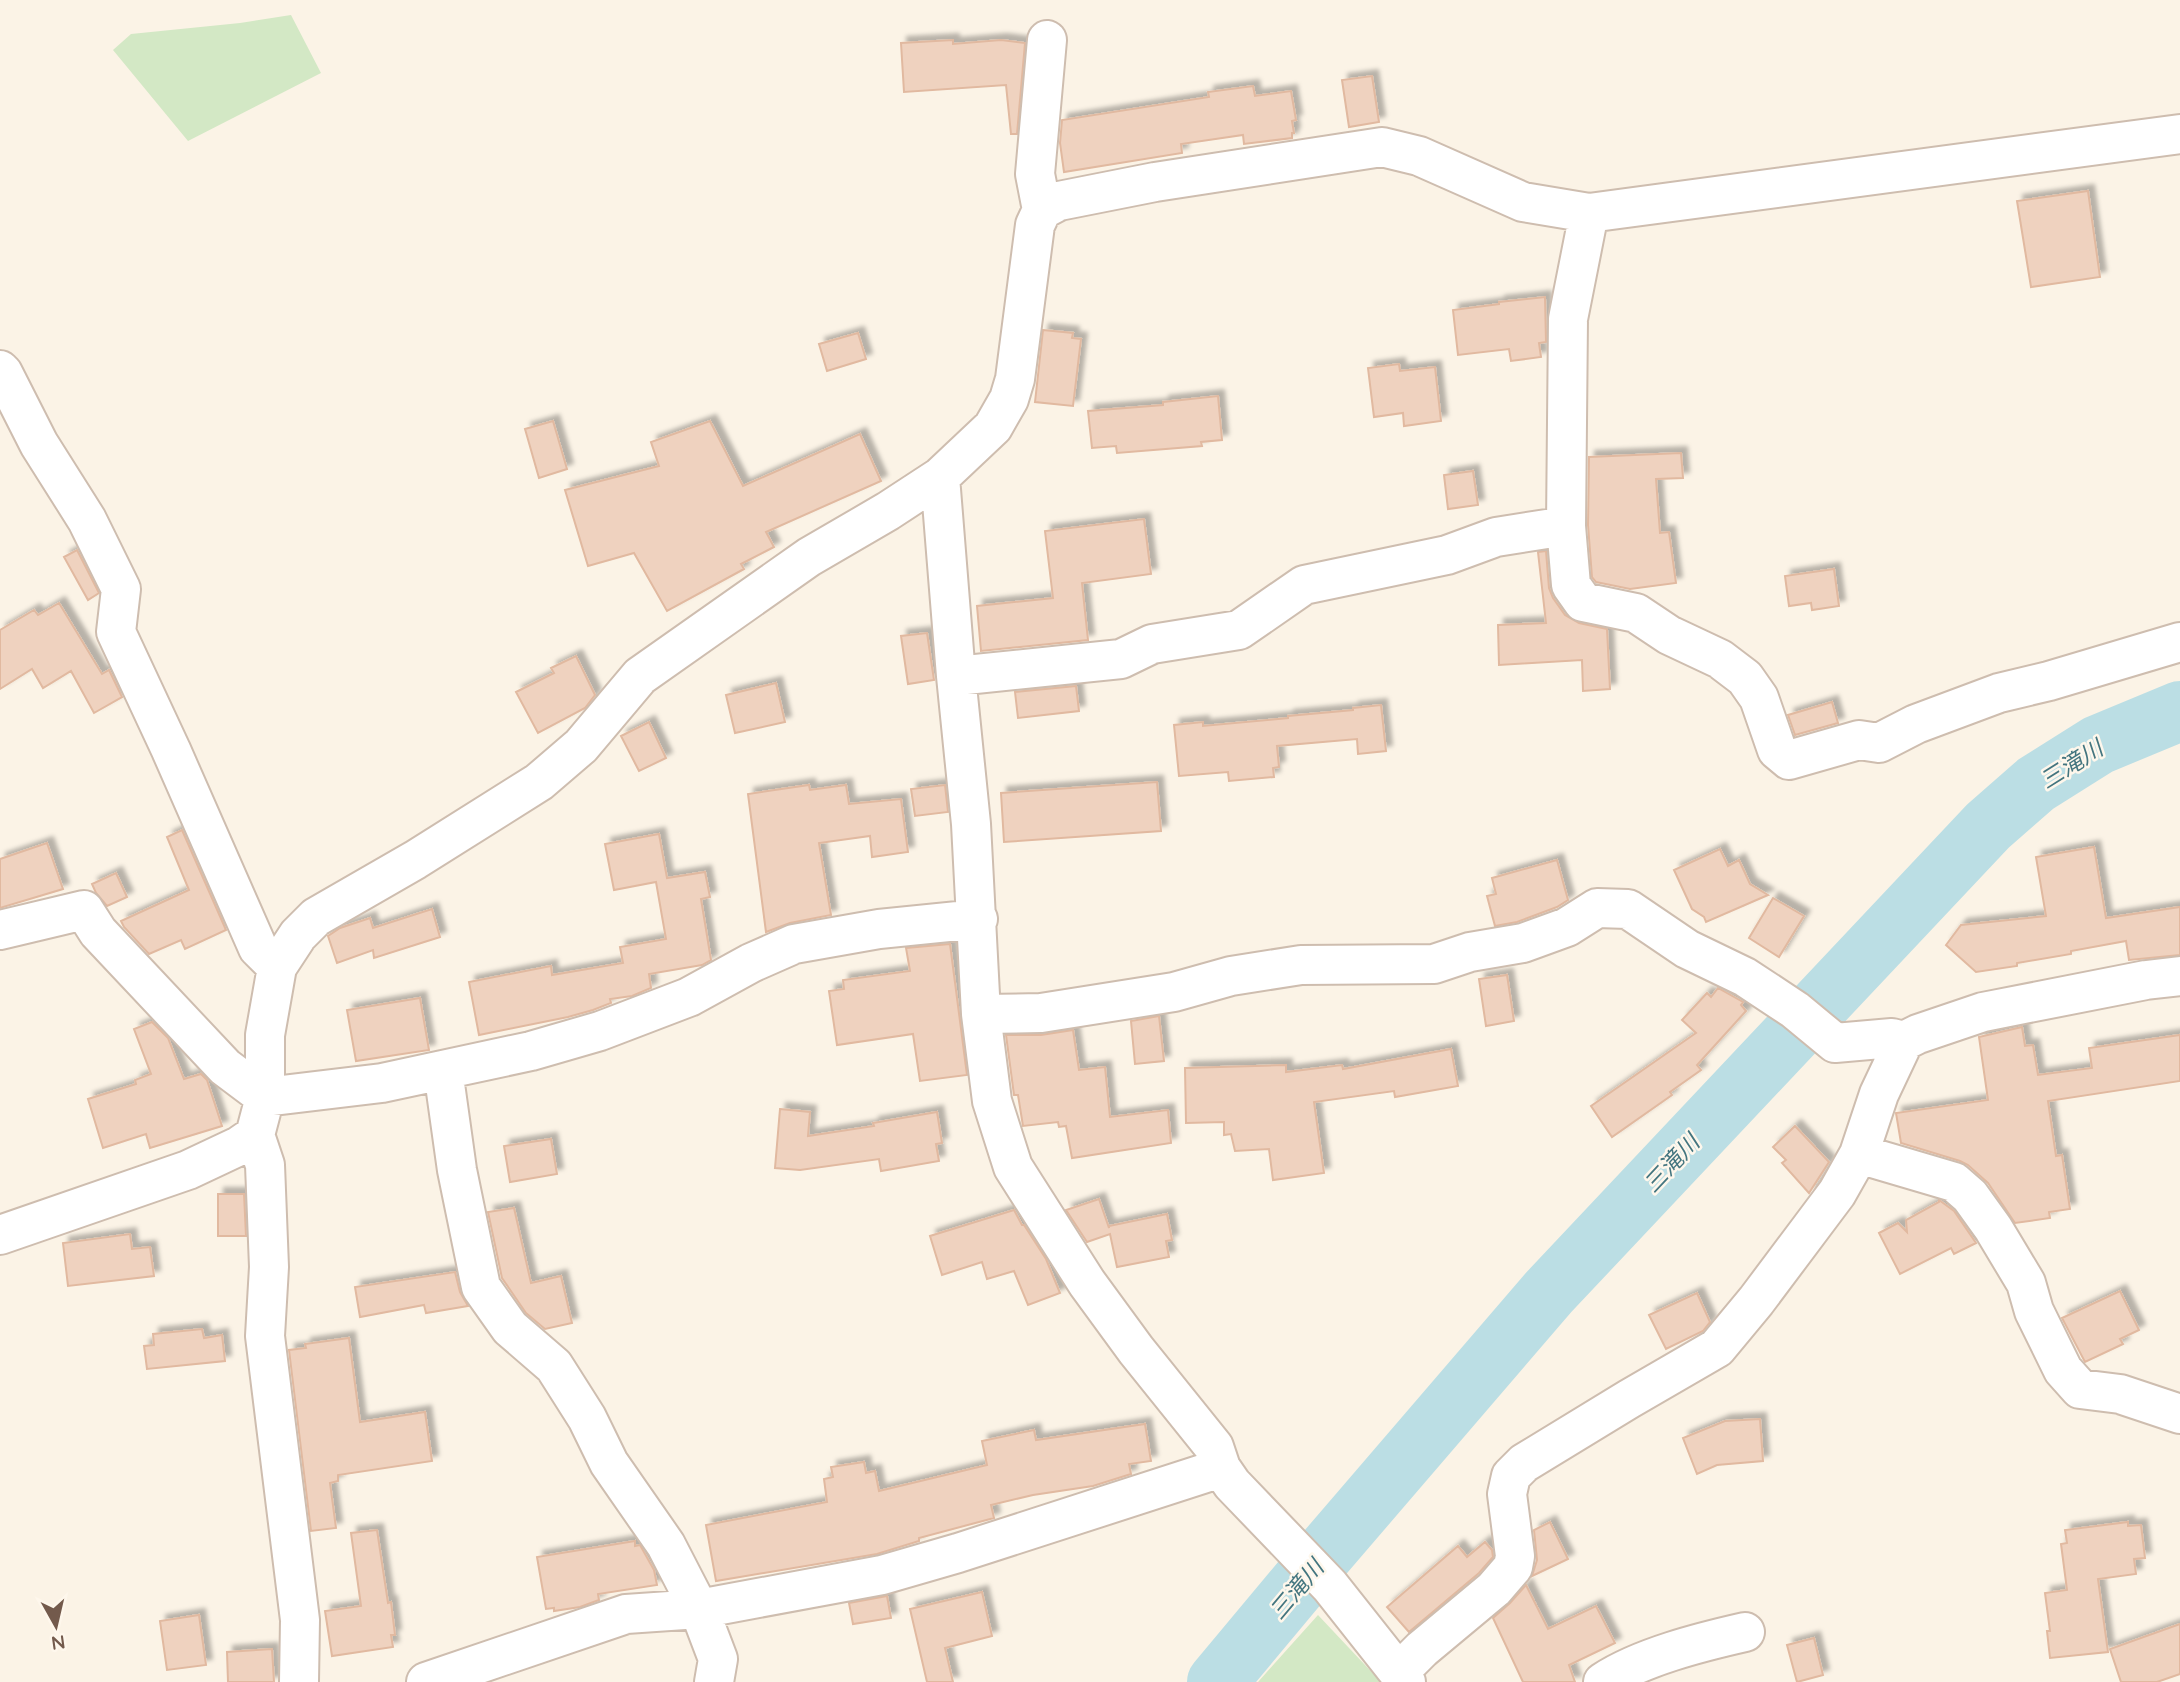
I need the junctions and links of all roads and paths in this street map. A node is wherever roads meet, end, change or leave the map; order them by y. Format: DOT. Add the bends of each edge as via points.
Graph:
graph roads {
  1 [pos="1047,40"];
  2 [pos="2180,134"];
  3 [pos="1042,210"];
  4 [pos="1589,213"];
  5 [pos="0,370"];
  6 [pos="940,477"];
  7 [pos="1566,526"];
  8 [pos="2180,642"];
  9 [pos="956,676"];
  10 [pos="978,919"];
  11 [pos="0,930"];
  12 [pos="277,967"];
  13 [pos="2163,978"];
  14 [pos="981,1014"];
  15 [pos="1904,1041"];
  16 [pos="443,1070"];
  17 [pos="265,1097"];
  18 [pos="255,1135"];
  19 [pos="1859,1154"];
  20 [pos="0,1234"];
  21 [pos="2180,1414"];
  22 [pos="1220,1468"];
  23 [pos="699,1609"];
  24 [pos="1745,1632"];
  25 [pos="1402,1677"];
  26 [pos="299,1682"];
  27 [pos="426,1682"];
  28 [pos="714,1682"];
  29 [pos="1603,1682"];
  1 -- 3 [label="street" via="1035,174"];
  2 -- 4 [label="street"];
  3 -- 4 [label="street" via="1059,201 1155,182 1382,147 1419,156 1523,202"];
  3 -- 6 [label="street" via="1035,225 1009,399 993,427"];
  4 -- 7 [label="street" via="1568,318"];
  5 -- 12 [label="street" via="87,520 121,589 116,632 258,948"];
  6 -- 9 [label="street"];
  6 -- 12 [label="street" via="809,557 640,676 581,746 539,782 316,917"];
  7 -- 8 [label="street" via="1571,585 1583,602 1636,613 1720,659 1745,678 1759,698 1777,750 1789,760 1859,740 1879,743 1916,723 1999,693"];
  7 -- 9 [label="street" via="1496,537 1447,555 1304,584 1240,630 1152,644 1121,659"];
  9 -- 10 [label="street"];
  10 -- 14 [label="street"];
  10 -- 16 [label="street" via="878,929 794,944 689,997 600,1031"];
  11 -- 17 [label="street" via="84,910 98,932 225,1067"];
  12 -- 17 [label="street" via="265,1035"];
  13 -- 15 [label="street" via="1983,1012"];
  14 -- 15 [label="street" via="1041,1013 1301,965 1434,964 1523,943 1567,927 1597,908 1628,909 1687,949 1745,977 1835,1043"];
  14 -- 22 [label="street" via="992,1101 1013,1167 1087,1283 1214,1447"];
  15 -- 19 [label="street" via="1879,1094"];
  16 -- 17 [label="street" via="382,1083"];
  16 -- 23 [label="street" via="481,1287 510,1328 554,1366 609,1462 666,1545"];
  17 -- 18 [label="street"];
  18 -- 20 [label="street" via="188,1170"];
  18 -- 26 [label="street" via="265,1165 269,1267 265,1336 300,1620"];
  19 -- 21 [label="street" via="1954,1182 1970,1196 2026,1283 2034,1311 2063,1370 2080,1389 2120,1394"];
  19 -- 25 [label="street" via="1837,1193 1717,1348 1524,1463 1511,1476 1507,1494 1513,1567 1494,1589 1422,1649"];
  22 -- 23 [label="street" via="881,1575"];
  22 -- 25 [label="street" via="1315,1569"];
  23 -- 27 [label="street" via="626,1614"];
  23 -- 28 [label="street" via="718,1659"];
  24 -- 29 [label="street" via="1671,1652"];
}
